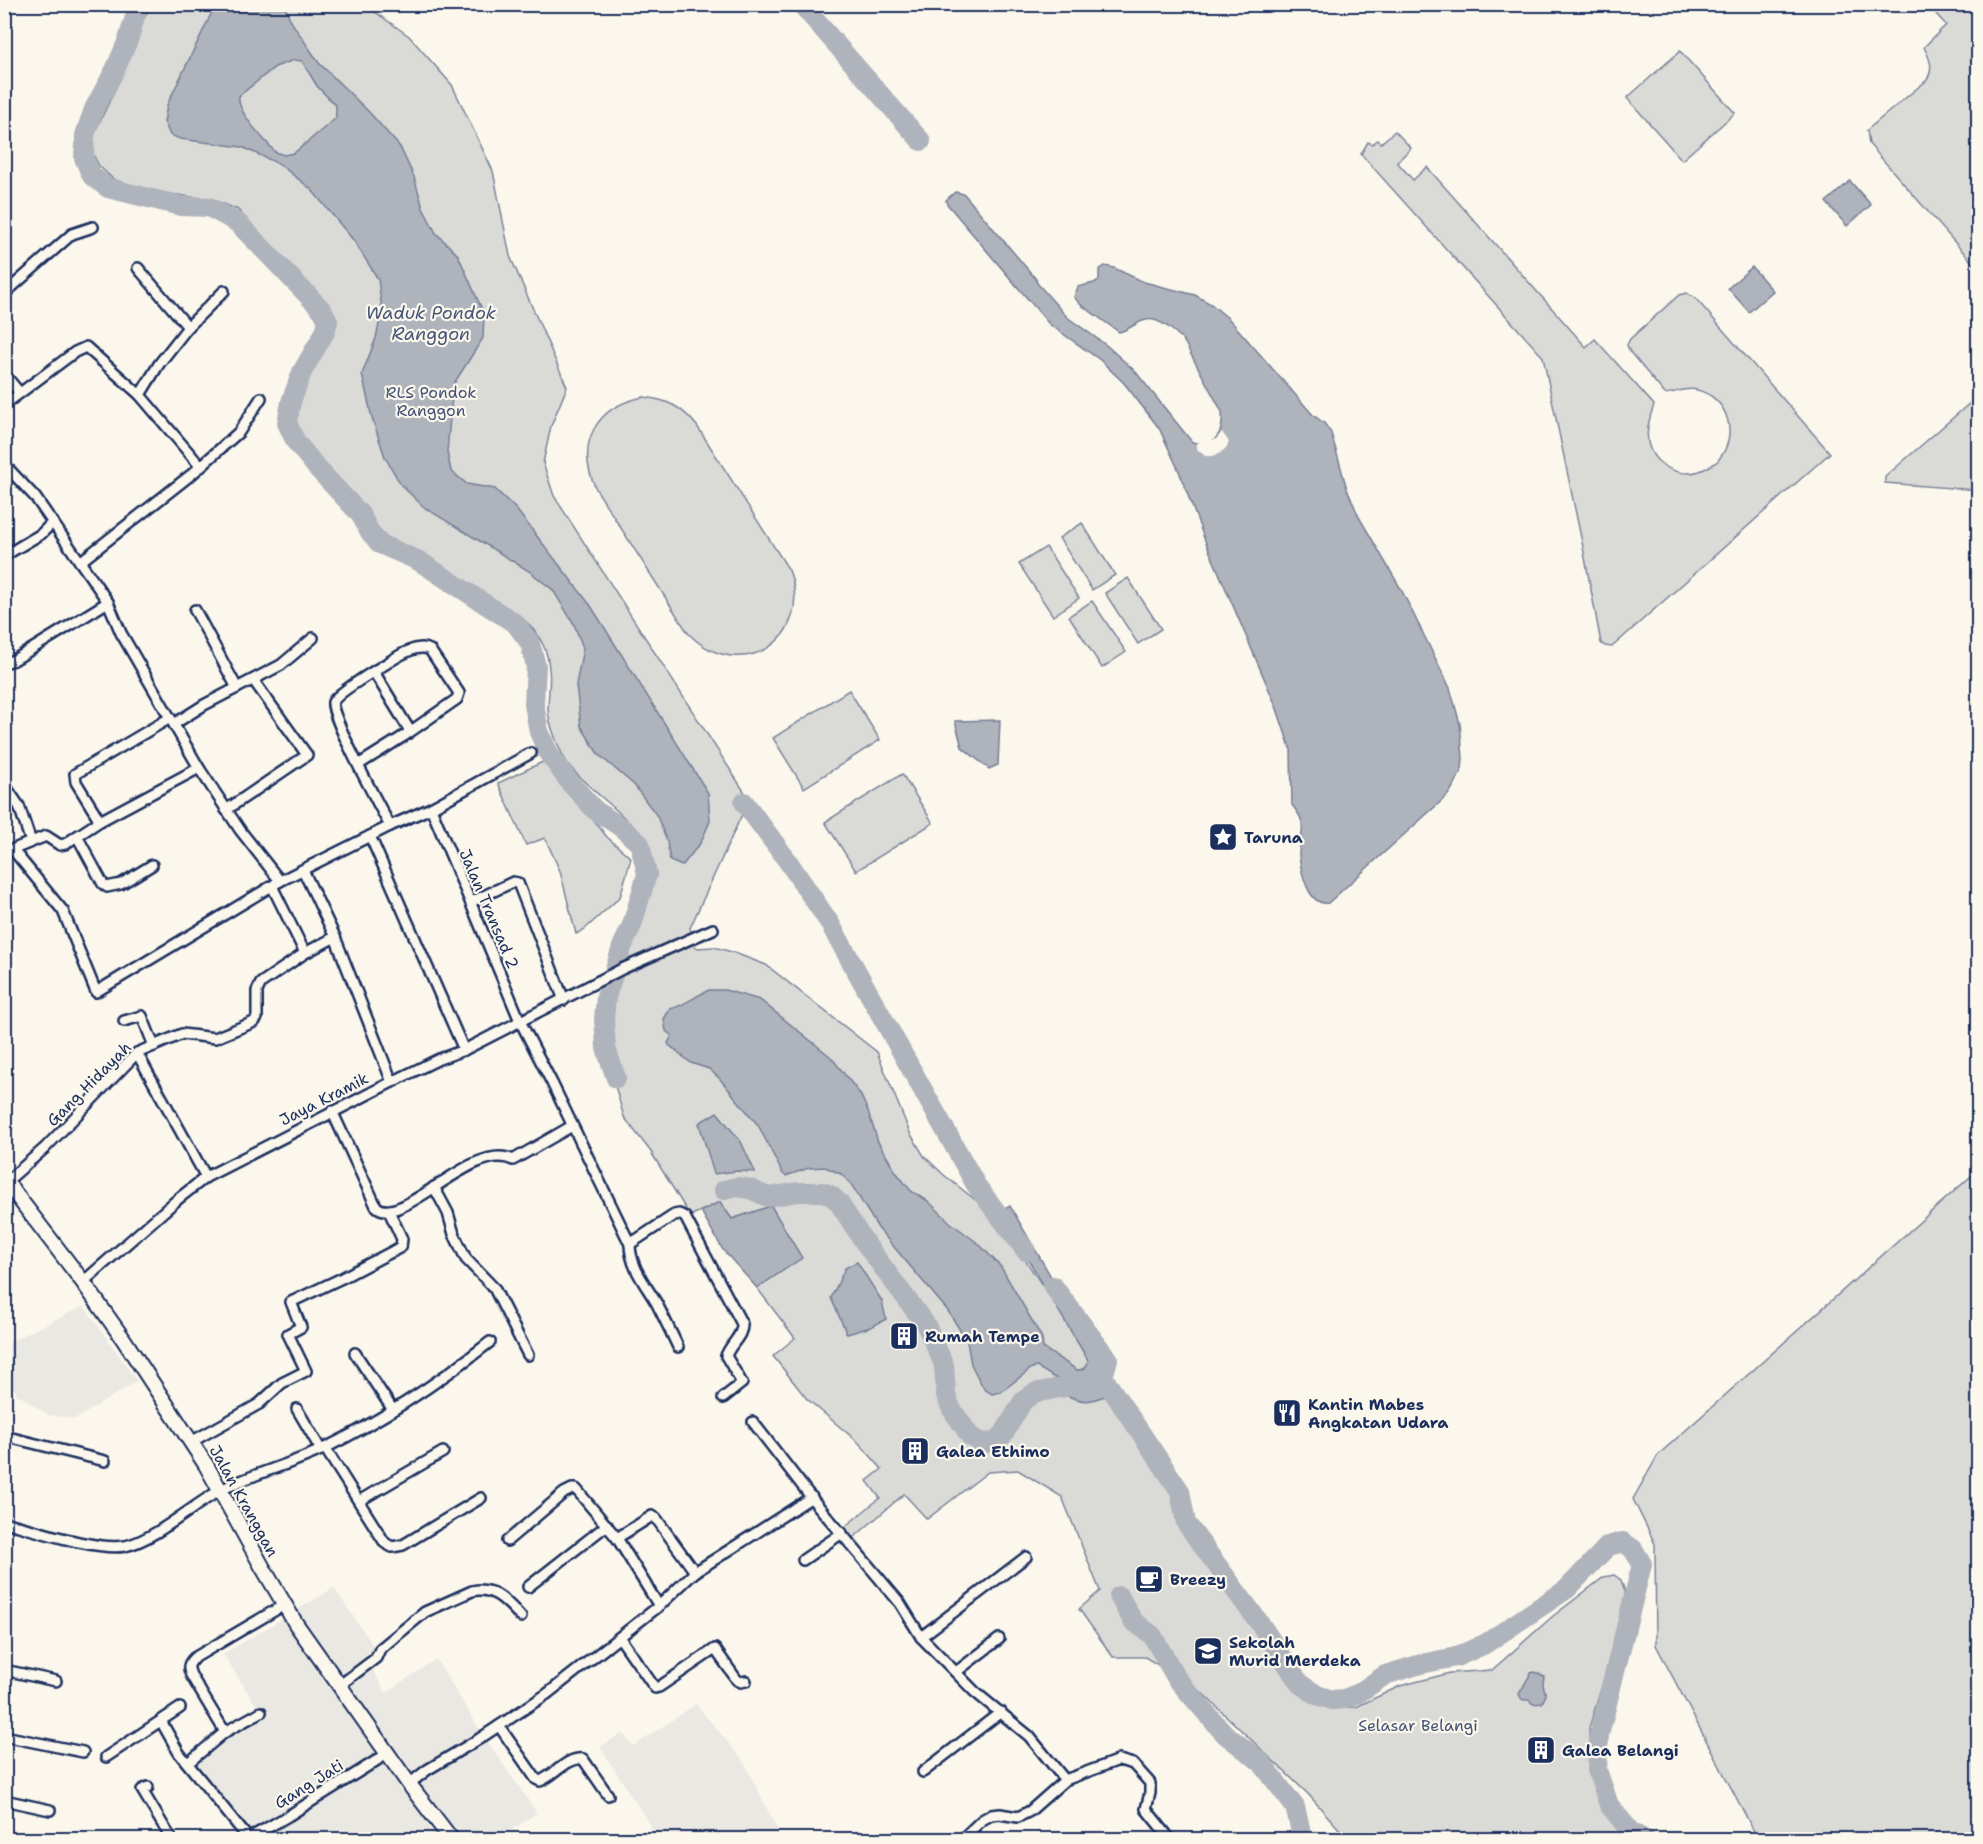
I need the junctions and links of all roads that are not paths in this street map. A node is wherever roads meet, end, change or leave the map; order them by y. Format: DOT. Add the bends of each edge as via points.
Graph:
graph roads {
  1 [pos="93,226"];
  2 [pos="138,268"];
  3 [pos="224,291"];
  4 [pos="4,294"];
  5 [pos="188,327"];
  6 [pos="4,374"];
  7 [pos="19,392"];
  8 [pos="140,394"];
  9 [pos="261,398"];
  10 [pos="4,405"];
  11 [pos="4,464"];
  12 [pos="201,467"];
  13 [pos="53,522"];
  14 [pos="4,556"];
  15 [pos="80,562"];
  16 [pos="108,602"];
  17 [pos="195,610"];
  18 [pos="313,638"];
  19 [pos="4,663"];
  20 [pos="374,672"];
  21 [pos="254,681"];
  22 [pos="237,687"];
  23 [pos="172,721"];
  24 [pos="411,732"];
  25 [pos="531,753"];
  26 [pos="358,765"];
  27 [pos="198,768"];
  28 [pos="4,784"];
  29 [pos="431,808"];
  30 [pos="226,810"];
  31 [pos="100,821"];
  32 [pos="390,826"];
  33 [pos="77,836"];
  34 [pos="370,836"];
  35 [pos="31,842"];
  36 [pos="9,851"];
  37 [pos="152,865"];
  38 [pos="303,870"];
  39 [pos="276,884"];
  40 [pos="471,902"];
  41 [pos="713,928"];
  42 [pos="334,937"];
  43 [pos="305,954"];
  44 [pos="564,1000"];
  45 [pos="124,1021"];
  46 [pos="520,1021"];
  47 [pos="154,1046"];
  48 [pos="464,1050"];
  49 [pos="137,1053"];
  50 [pos="392,1082"];
  51 [pos="332,1111"];
  52 [pos="572,1126"];
  53 [pos="206,1178"];
  54 [pos="5,1180"];
  55 [pos="434,1187"];
  56 [pos="389,1211"];
  57 [pos="630,1244"];
  58 [pos="83,1282"];
  59 [pos="490,1342"];
  60 [pos="678,1347"];
  61 [pos="355,1353"];
  62 [pos="528,1355"];
  63 [pos="723,1398"];
  64 [pos="297,1409"];
  65 [pos="393,1410"];
  66 [pos="753,1422"];
  67 [pos="4,1436"];
  68 [pos="191,1442"];
  69 [pos="323,1449"];
  70 [pos="443,1452"];
  71 [pos="105,1461"];
  72 [pos="221,1490"];
  73 [pos="812,1497"];
  74 [pos="481,1498"];
  75 [pos="358,1501"];
  76 [pos="4,1522"];
  77 [pos="607,1526"];
  78 [pos="842,1533"];
  79 [pos="617,1538"];
  80 [pos="507,1541"];
  81 [pos="1026,1557"];
  82 [pos="803,1560"];
  83 [pos="695,1572"];
  84 [pos="528,1587"];
  85 [pos="284,1605"];
  86 [pos="659,1606"];
  87 [pos="521,1617"];
  88 [pos="921,1637"];
  89 [pos="620,1638"];
  90 [pos="4,1639"];
  91 [pos="999,1639"];
  92 [pos="4,1652"];
  93 [pos="4,1670"];
  94 [pos="956,1672"];
  95 [pos="56,1681"];
  96 [pos="746,1681"];
  97 [pos="340,1685"];
  98 [pos="180,1708"];
  99 [pos="261,1712"];
  100 [pos="1001,1713"];
  101 [pos="161,1721"];
  102 [pos="499,1726"];
  103 [pos="225,1732"];
  104 [pos="4,1736"];
  105 [pos="83,1752"];
  106 [pos="387,1754"];
  107 [pos="106,1757"];
  108 [pos="188,1762"];
  109 [pos="923,1772"];
  110 [pos="1065,1780"];
  111 [pos="409,1784"];
  112 [pos="148,1786"];
  113 [pos="608,1795"];
  114 [pos="4,1800"];
  115 [pos="50,1810"];
  116 [pos="172,1839"];
  117 [pos="247,1839"];
  118 [pos="452,1839"];
  119 [pos="962,1839"];
  120 [pos="1171,1839"];
  1 -- 4 [label="street" via="72,234"];
  2 -- 5 [label="street"];
  3 -- 5 [label="street"];
  5 -- 8 [label="street"];
  6 -- 7 [label="street"];
  7 -- 8 [label="street" via="86,347"];
  7 -- 10 [label="street"];
  8 -- 12 [label="street"];
  9 -- 12 [label="street" via="240,432"];
  11 -- 13 [label="street"];
  12 -- 15 [label="street"];
  13 -- 14 [label="street" via="41,534"];
  13 -- 15 [label="street"];
  15 -- 16 [label="street"];
  16 -- 19 [label="street"];
  16 -- 23 [label="street" via="121,633"];
  17 -- 22 [label="street"];
  18 -- 21 [label="street"];
  20 -- 24 [label="street"];
  20 -- 24 [label="street" via="414,648 425,647 459,693 457,699"];
  20 -- 26 [label="street" via="335,698 331,706"];
  21 -- 22 [label="street"];
  21 -- 30 [label="street" via="306,755"];
  22 -- 23 [label="street"];
  23 -- 27 [label="street"];
  23 -- 31 [label="street" via="75,774 75,782"];
  24 -- 26 [label="street"];
  25 -- 29 [label="street"];
  26 -- 32 [label="street"];
  27 -- 30 [label="street"];
  27 -- 31 [label="street"];
  28 -- 35 [label="street" via="19,806"];
  29 -- 32 [label="street"];
  29 -- 40 [label="street, Jalan Transad 2"];
  30 -- 39 [label="street"];
  31 -- 33 [label="street"];
  32 -- 34 [label="street"];
  33 -- 35 [label="street" via="60,845 46,836"];
  33 -- 37 [label="street" via="107,887 121,884"];
  34 -- 38 [label="street"];
  34 -- 48 [label="street"];
  35 -- 36 [label="street"];
  36 -- 39 [label="street" via="63,911 96,992"];
  38 -- 39 [label="street"];
  38 -- 42 [label="street"];
  39 -- 43 [label="street"];
  40 -- 44 [label="street" via="518,883"];
  40 -- 46 [label="street, Jalan Transad 2"];
  41 -- 44 [label="street, Jaya Kramik"];
  42 -- 43 [label="street, Gang Hidayah"];
  42 -- 50 [label="street"];
  43 -- 47 [label="street, Gang Hidayah" via="261,983 254,1022 215,1038 182,1034"];
  44 -- 46 [label="street, Jaya Kramik"];
  45 -- 47 [label="street" via="142,1016"];
  46 -- 48 [label="street, Jaya Kramik"];
  46 -- 52 [label="street, Jalan Transad 2"];
  47 -- 49 [label="street, Gang Hidayah"];
  48 -- 50 [label="street, Jaya Kramik"];
  49 -- 53 [label="street"];
  49 -- 54 [label="street, Gang Hidayah" via="45,1148"];
  50 -- 51 [label="street, Jaya Kramik"];
  51 -- 53 [label="street, Jaya Kramik"];
  51 -- 56 [label="street" via="376,1206"];
  52 -- 55 [label="street" via="513,1160 492,1157"];
  52 -- 57 [label="street, Jalan Transad 2"];
  53 -- 58 [label="street, Jaya Kramik"];
  54 -- 58 [label="main road, Jalan Kranggan"];
  55 -- 56 [label="street"];
  55 -- 62 [label="street" via="466,1259 494,1288"];
  56 -- 68 [label="street" via="402,1239 401,1247 291,1302 301,1328 288,1334 306,1371 282,1383 259,1404"];
  57 -- 60 [label="street, Jalan Transad 2" via="633,1263"];
  57 -- 63 [label="street" via="674,1215 685,1217 742,1324 742,1332 726,1356 742,1383"];
  58 -- 68 [label="main road, Jalan Kranggan"];
  59 -- 65 [label="street"];
  61 -- 65 [label="street"];
  64 -- 69 [label="street"];
  65 -- 69 [label="street"];
  66 -- 73 [label="street"];
  67 -- 71 [label="street"];
  68 -- 72 [label="main road, Jalan Kranggan"];
  69 -- 72 [label="street"];
  69 -- 75 [label="street"];
  70 -- 75 [label="street"];
  72 -- 76 [label="street" via="151,1534 124,1546 91,1544"];
  72 -- 85 [label="main road, Jalan Kranggan"];
  73 -- 78 [label="street"];
  73 -- 83 [label="street"];
  74 -- 75 [label="street" via="396,1548 385,1543"];
  77 -- 79 [label="street"];
  77 -- 80 [label="street" via="579,1492 572,1489"];
  77 -- 84 [label="street"];
  78 -- 82 [label="street"];
  78 -- 88 [label="street" via="900,1603"];
  79 -- 83 [label="street" via="652,1516"];
  79 -- 86 [label="street"];
  81 -- 88 [label="street"];
  83 -- 86 [label="street"];
  85 -- 97 [label="main road, Jalan Kranggan"];
  85 -- 103 [label="street" via="189,1663 192,1677"];
  86 -- 89 [label="street"];
  87 -- 97 [label="street" via="497,1594 472,1591 425,1612"];
  88 -- 94 [label="street"];
  89 -- 96 [label="street" via="655,1688 715,1649 737,1680"];
  89 -- 102 [label="street"];
  90 -- 92 [label="street"];
  91 -- 94 [label="street"];
  93 -- 95 [label="street"];
  94 -- 100 [label="street"];
  97 -- 106 [label="main road, Jalan Kranggan"];
  98 -- 101 [label="street"];
  99 -- 103 [label="street"];
  100 -- 109 [label="street"];
  100 -- 110 [label="street" via="1029,1736"];
  101 -- 107 [label="street"];
  101 -- 108 [label="street"];
  102 -- 111 [label="street"];
  102 -- 113 [label="street" via="536,1779 545,1779 573,1760 583,1758"];
  103 -- 108 [label="street"];
  104 -- 105 [label="street"];
  106 -- 111 [label="main road, Jalan Kranggan"];
  106 -- 117 [label="street, Gang Jati"];
  108 -- 117 [label="street"];
  110 -- 119 [label="street" via="1024,1814 1013,1818 991,1815"];
  110 -- 120 [label="street" via="1127,1760 1150,1783 1147,1812"];
  111 -- 118 [label="main road, Jalan Kranggan"];
  112 -- 116 [label="street" via="142,1790"];
  114 -- 115 [label="street"];
}
